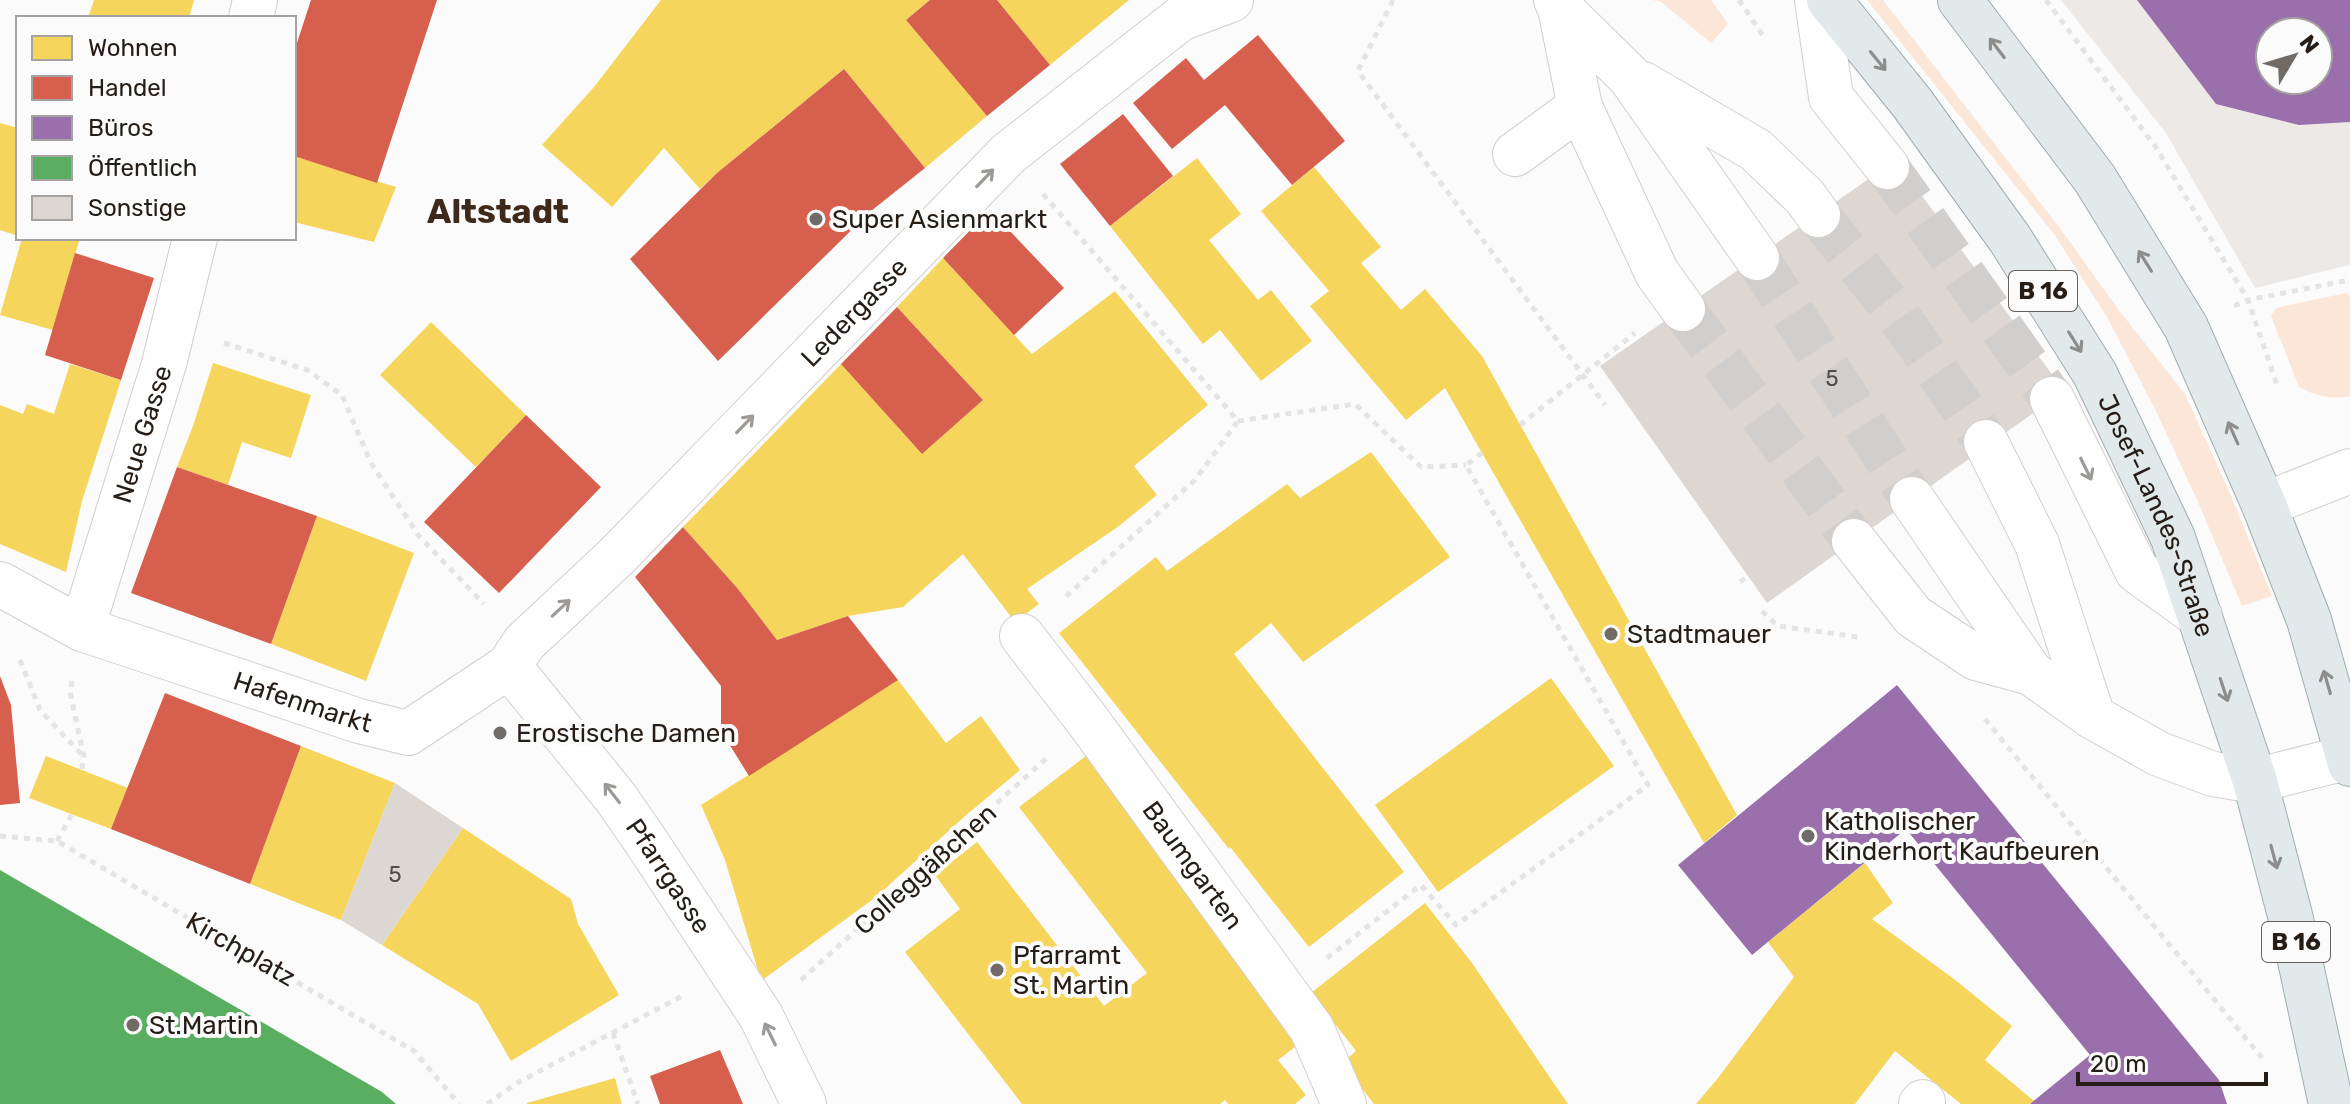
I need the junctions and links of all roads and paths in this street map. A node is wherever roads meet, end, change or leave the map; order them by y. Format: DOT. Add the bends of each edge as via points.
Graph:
graph roads {
  1 [pos="1231,0"];
  2 [pos="1393,0"];
  3 [pos="1817,0"];
  4 [pos="1829,0"];
  5 [pos="1960,0"];
  6 [pos="2046,0"];
  7 [pos="1558,4"];
  8 [pos="1630,77"];
  9 [pos="1580,107"];
  10 [pos="1008,154"];
  11 [pos="1515,154"];
  12 [pos="1887,167"];
  13 [pos="1818,215"];
  14 [pos="195,240"];
  15 [pos="1757,258"];
  16 [pos="2350,280"];
  17 [pos="2248,300"];
  18 [pos="1683,309"];
  19 [pos="2186,327"];
  20 [pos="173,328"];
  21 [pos="2052,399"];
  22 [pos="1605,405"];
  23 [pos="1238,421"];
  24 [pos="1986,442"];
  25 [pos="1482,453"];
  26 [pos="1466,465"];
  27 [pos="2350,471"];
  28 [pos="1912,499"];
  29 [pos="2264,505"];
  30 [pos="1854,541"];
  31 [pos="1747,577"];
  32 [pos="1740,582"];
  33 [pos="0,584"];
  34 [pos="1762,611"];
  35 [pos="2200,616"];
  36 [pos="82,629"];
  37 [pos="1022,636"];
  38 [pos="1867,639"];
  39 [pos="17,653"];
  40 [pos="516,654"];
  41 [pos="2031,673"];
  42 [pos="70,692"];
  43 [pos="1976,708"];
  44 [pos="2093,717"];
  45 [pos="1088,721"];
  46 [pos="84,757"];
  47 [pos="2349,761"];
  48 [pos="82,769"];
  49 [pos="2255,781"];
  50 [pos="72,814"];
  51 [pos="0,836"];
  52 [pos="57,841"];
  53 [pos="730,969"];
  54 [pos="1285,991"];
  55 [pos="761,1016"];
  56 [pos="613,1033"];
  57 [pos="2272,1068"];
  58 [pos="459,1104"];
  59 [pos="487,1104"];
  60 [pos="638,1104"];
  61 [pos="804,1104"];
  62 [pos="1344,1104"];
  63 [pos="2331,1104"];
  1 -- 10 [label="street, Ledergasse" via="1180,19"];
  2 -- 22 [label="path" via="1358,71"];
  3 -- 12 [label="street" via="1831,97"];
  4 -- 35 [label="main road, Josef-Landes-Straße / B 16, one-way" via="2010,239 2095,374 2173,538"];
  19 -- 5 [label="main road, one-way" via="2095,179"];
  6 -- 17 [label="path" via="2155,146"];
  7 -- 8 [label="street"];
  7 -- 9 [label="street"];
  8 -- 13 [label="street" via="1756,150"];
  8 -- 15 [label="street"];
  9 -- 11 [label="street"];
  9 -- 18 [label="street" via="1657,273"];
  10 -- 23 [label="path"];
  40 -- 10 [label="street, Ledergasse, one-way"];
  14 -- 20 [label="street, Neue Gasse"];
  16 -- 17 [label="path"];
  17 -- 19 [label="path"];
  29 -- 19 [label="main road, one-way"];
  20 -- 36 [label="street, Neue Gasse"];
  20 -- 40 [label="path" via="307,370 342,395 371,463 419,536 489,610"];
  21 -- 35 [label="street, one-way" via="2137,571"];
  23 -- 26 [label="path" via="1355,404 1421,467"];
  23 -- 37 [label="path" via="1195,480"];
  24 -- 44 [label="street" via="2037,544"];
  25 -- 26 [label="path"];
  26 -- 54 [label="path" via="1648,785 1456,925 1421,885"];
  27 -- 29 [label="street"];
  28 -- 41 [label="street"];
  47 -- 29 [label="main road, one-way" via="2309,620"];
  30 -- 41 [label="street" via="1913,616 1976,658"];
  31 -- 32 [label="path"];
  33 -- 36 [label="street"];
  34 -- 38 [label="path" via="1778,626"];
  35 -- 49 [label="main road, Josef-Landes-Straße / B 16, one-way"];
  36 -- 40 [label="street, Hafenmarkt" via="408,733"];
  37 -- 45 [label="street, Baumgarten"];
  39 -- 46 [label="path" via="40,710"];
  53 -- 40 [label="street, Pfarrgasse, one-way"];
  41 -- 44 [label="street"];
  42 -- 46 [label="path"];
  43 -- 57 [label="path"];
  44 -- 49 [label="street" via="2159,754 2213,774"];
  45 -- 54 [label="street, Baumgarten"];
  45 -- 55 [label="path, Colleggäßchen"];
  46 -- 48 [label="path"];
  47 -- 49 [label="street"];
  49 -- 63 [label="main road, Josef-Landes-Straße / B 16, one-way"];
  50 -- 52 [label="path"];
  51 -- 52 [label="path, Kirchplatz"];
  52 -- 58 [label="path, Kirchplatz" via="414,1051"];
  53 -- 55 [label="street, Pfarrgasse"];
  53 -- 56 [label="path"];
  54 -- 62 [label="street, Baumgarten" via="1312,1029"];
  61 -- 55 [label="street, Pfarrgasse, one-way"];
  56 -- 59 [label="path"];
  56 -- 60 [label="path"];
}
